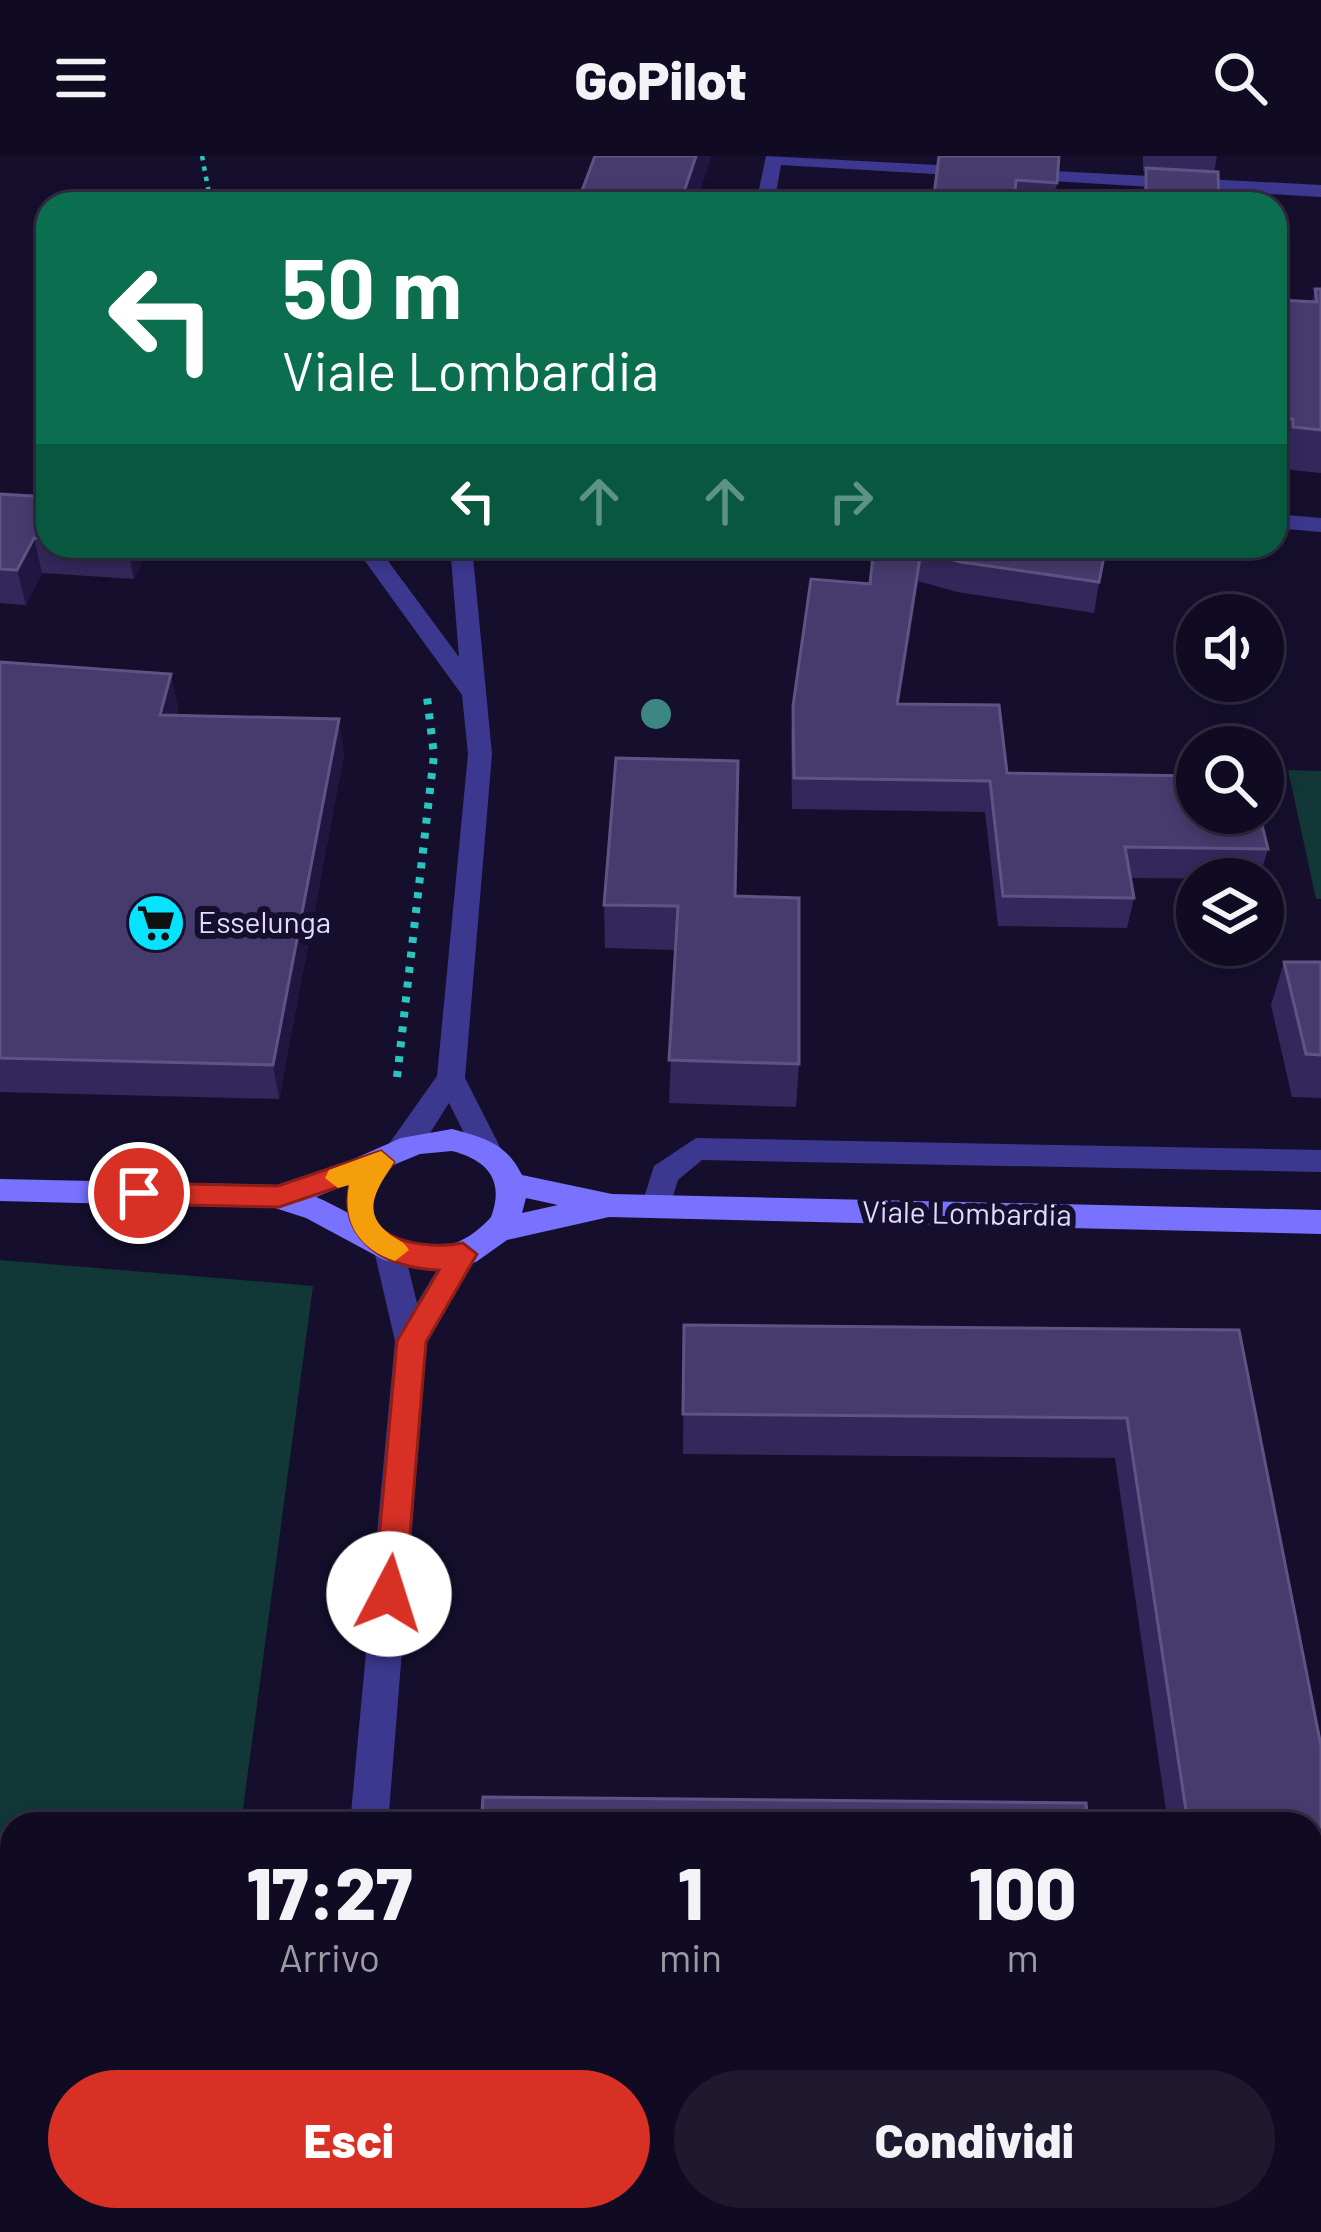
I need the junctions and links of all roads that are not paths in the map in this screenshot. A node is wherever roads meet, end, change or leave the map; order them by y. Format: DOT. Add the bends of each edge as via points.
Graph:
graph roads {
  1 [pos="1321,191"];
  2 [pos="767,192"];
  3 [pos="1287,522"];
  4 [pos="1321,525"];
  5 [pos="374,558"];
  6 [pos="462,558"];
  7 [pos="476,696"];
  8 [pos="451,1078"];
  9 [pos="487,1151"];
  10 [pos="391,1155"];
  11 [pos="1321,1161"];
  12 [pos="513,1184"];
  13 [pos="0,1190"];
  14 [pos="279,1196"];
  15 [pos="612,1206"];
  16 [pos="656,1207"];
  17 [pos="1321,1222"];
  18 [pos="502,1229"];
  19 [pos="383,1244"];
  20 [pos="463,1254"];
  21 [pos="412,1341"];
  22 [pos="370,1812"];
  1 -- 2 [label="street" via="773,159"];
  3 -- 4 [label="street"];
  5 -- 7 [label="street"];
  6 -- 7 [label="street"];
  7 -- 8 [label="street" via="480,754"];
  8 -- 9 [label="street"];
  8 -- 10 [label="street"];
  9 -- 10 [label="street" via="453,1140"];
  9 -- 12 [label="street"];
  10 -- 14 [label="street"];
  10 -- 19 [label="street" via="363,1183 359,1204"];
  11 -- 16 [label="street" via="696,1149 665,1174"];
  12 -- 15 [label="street, Viale Lombardia"];
  12 -- 18 [label="street"];
  13 -- 14 [label="street"];
  14 -- 19 [label="street"];
  15 -- 16 [label="street, Viale Lombardia"];
  15 -- 18 [label="street, Viale Lombardia"];
  16 -- 17 [label="street, Viale Lombardia"];
  18 -- 20 [label="street, Viale Lombardia"];
  19 -- 20 [label="street" via="422,1258"];
  19 -- 21 [label="street"];
  20 -- 21 [label="street"];
  21 -- 22 [label="street"];
}
